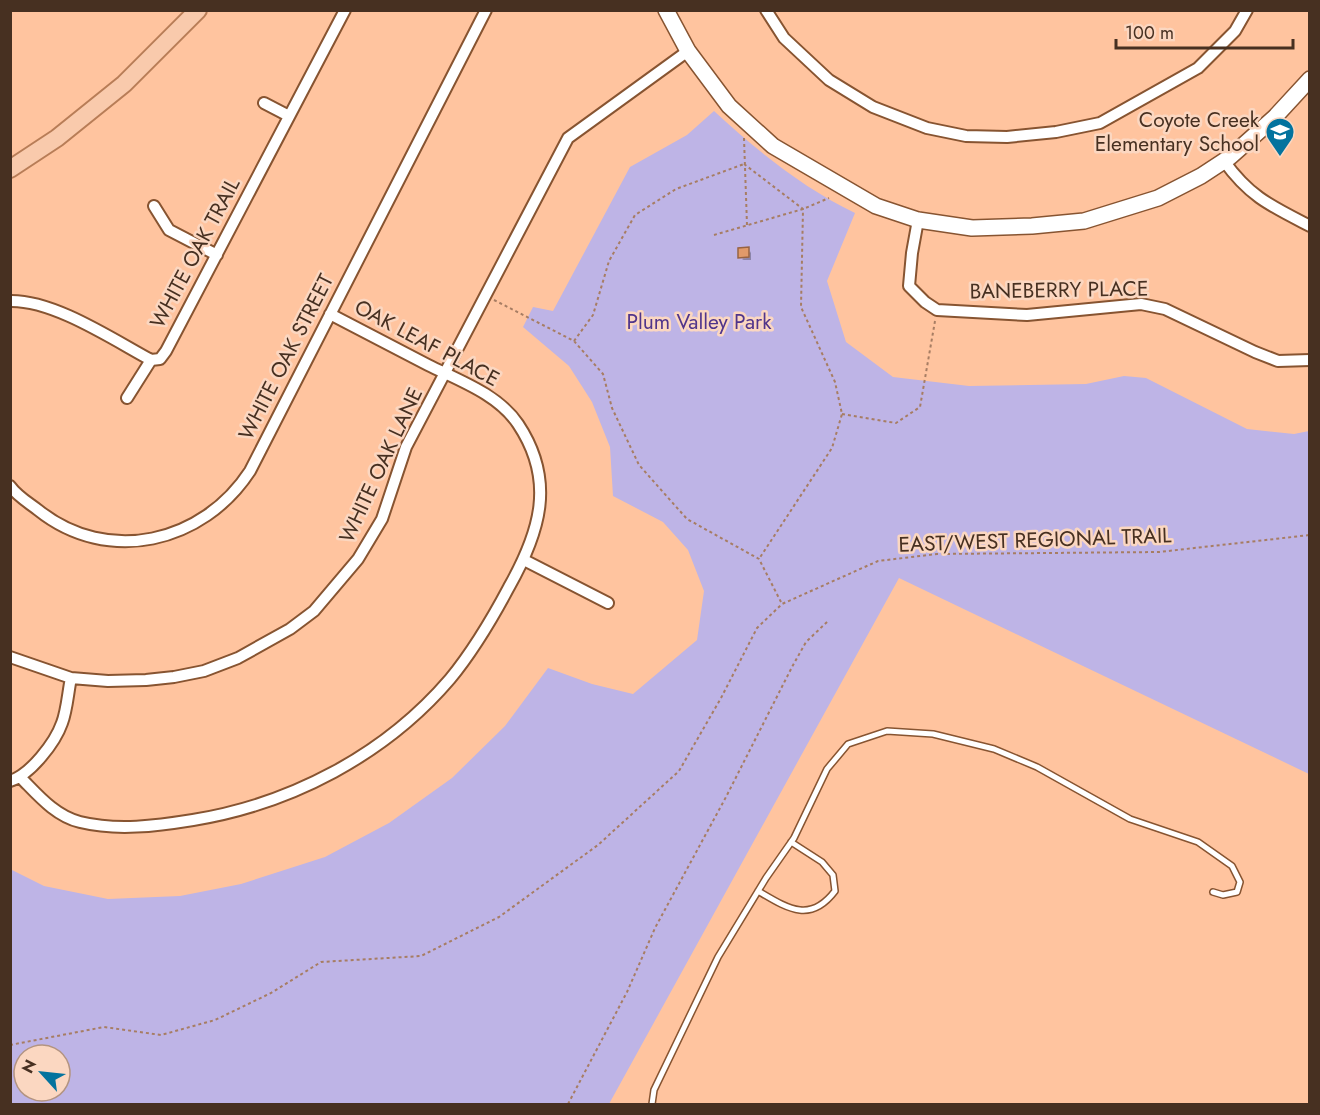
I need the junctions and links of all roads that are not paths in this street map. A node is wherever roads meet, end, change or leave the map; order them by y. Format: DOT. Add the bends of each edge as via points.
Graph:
graph roads {
  1 [pos="198,10"];
  2 [pos="345,10"];
  3 [pos="486,10"];
  4 [pos="666,10"];
  5 [pos="766,10"];
  6 [pos="1247,10"];
  7 [pos="688,51"];
  8 [pos="1310,79"];
  9 [pos="264,103"];
  10 [pos="289,116"];
  11 [pos="1224,161"];
  12 [pos="10,169"];
  13 [pos="154,206"];
  14 [pos="918,220"];
  15 [pos="1310,226"];
  16 [pos="217,255"];
  17 [pos="10,301"];
  18 [pos="330,314"];
  19 [pos="151,360"];
  20 [pos="1310,360"];
  21 [pos="446,374"];
  22 [pos="127,398"];
  23 [pos="10,486"];
  24 [pos="524,560"];
  25 [pos="608,603"];
  26 [pos="10,657"];
  27 [pos="71,678"];
  28 [pos="16,779"];
  29 [pos="791,842"];
  30 [pos="758,891"];
  31 [pos="1213,892"];
  32 [pos="652,1104"];
  1 -- 12 [label="main road" via="124,84 57,138"];
  2 -- 10 [label="street, WHITE OAK TRAIL"];
  3 -- 18 [label="street, WHITE OAK STREET"];
  4 -- 7 [label="street"];
  5 -- 6 [label="street" via="784,38 829,80 873,107 927,128 966,136 1007,138 1100,123 1198,68 1235,31"];
  7 -- 14 [label="street" via="729,106 773,146 876,206"];
  7 -- 21 [label="street, WHITE OAK LANE" via="568,138"];
  8 -- 11 [label="street" via="1270,122"];
  9 -- 10 [label="street"];
  10 -- 16 [label="street, WHITE OAK TRAIL"];
  11 -- 14 [label="street" via="1158,198 1084,221 972,228"];
  11 -- 15 [label="street" via="1252,194"];
  13 -- 16 [label="street" via="169,230"];
  14 -- 20 [label="street, BANEBERRY PLACE" via="909,286 937,310 1027,315 1141,304 1165,309 1278,361"];
  16 -- 19 [label="street, WHITE OAK TRAIL" via="166,351 160,359"];
  17 -- 19 [label="street" via="50,307"];
  18 -- 21 [label="street, OAK LEAF PLACE"];
  18 -- 23 [label="street, WHITE OAK STREET" via="242,483 209,515 189,527 150,540 97,539 53,522"];
  19 -- 22 [label="street, WHITE OAK TRAIL"];
  21 -- 24 [label="street, OAK LEAF PLACE" via="499,403 518,423 536,458 541,507"];
  21 -- 27 [label="street, WHITE OAK LANE" via="406,447 391,497 371,539 314,611 266,644 204,671 146,680"];
  24 -- 25 [label="street"];
  24 -- 28 [label="street, OAK LEAF PLACE" via="471,651 425,705 352,763 290,793 208,818 128,828 78,822 51,808"];
  26 -- 27 [label="street, WHITE OAK LANE"];
  27 -- 28 [label="street" via="62,723 49,748"];
  29 -- 30 [label="lane"];
  29 -- 30 [label="lane" via="822,861 833,875 835,891 826,903 811,910 786,908"];
  29 -- 31 [label="lane" via="827,769 848,744 886,731 933,734 994,749 1037,767 1130,819 1198,842 1232,866 1240,882 1237,892"];
  30 -- 32 [label="lane" via="718,957 654,1090"];
}
